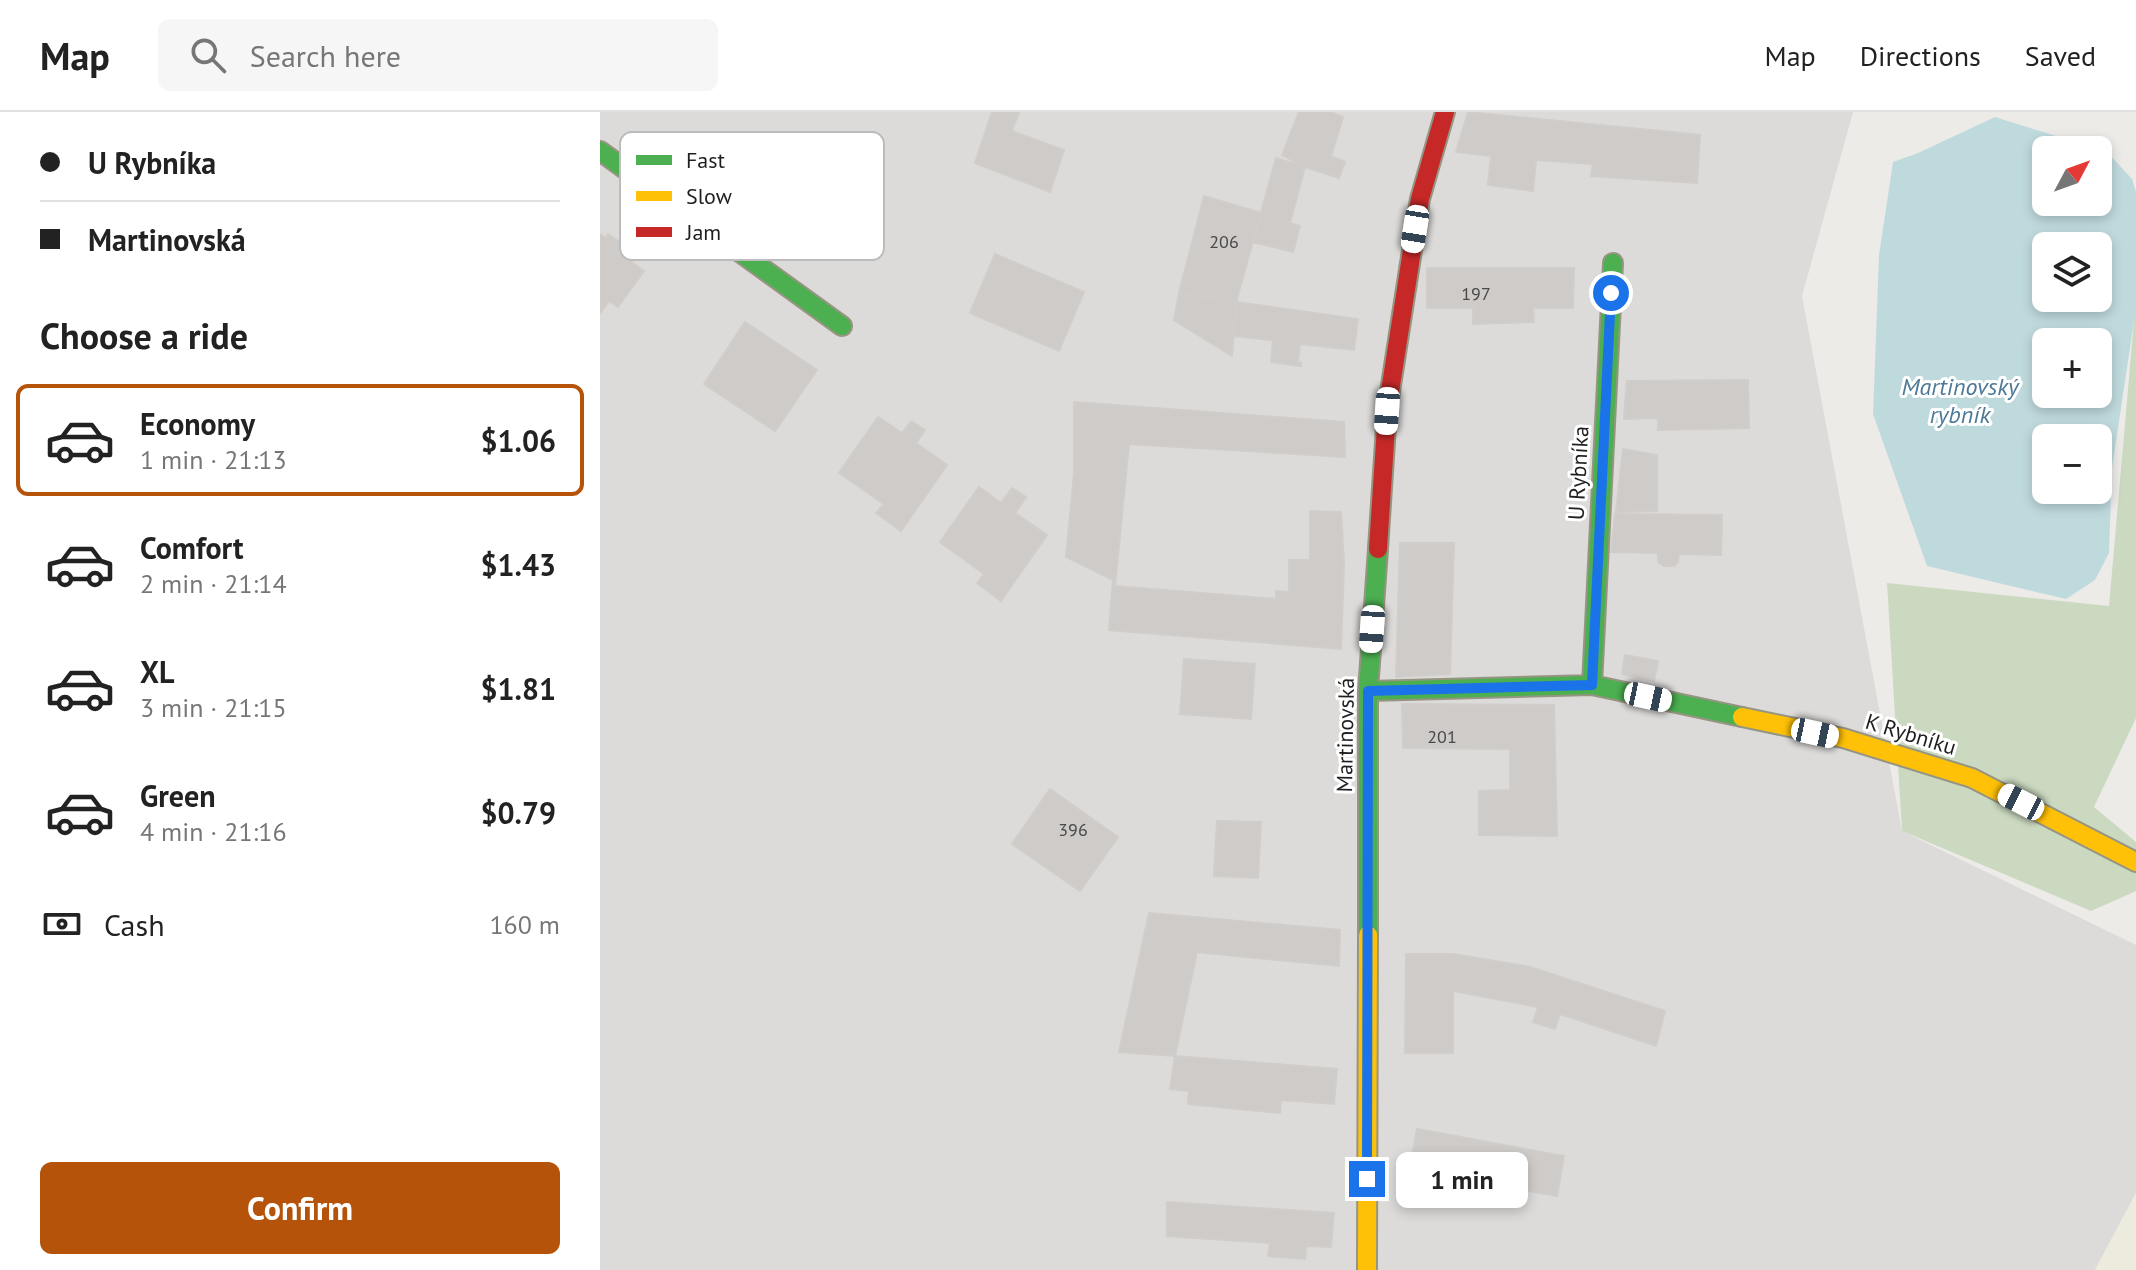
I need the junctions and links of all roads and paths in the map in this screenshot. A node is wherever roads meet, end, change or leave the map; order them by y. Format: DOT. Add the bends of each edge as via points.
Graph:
graph roads {
  1 [pos="1445,112"];
  2 [pos="600,151"];
  3 [pos="620,165"];
  4 [pos="751,260"];
  5 [pos="1613,263"];
  6 [pos="842,326"];
  7 [pos="1592,685"];
  8 [pos="1368,691"];
  9 [pos="2136,862"];
  10 [pos="1367,1270"];
  1 -- 8 [label="street, Martinovská" via="1420,199 1387,411"];
  2 -- 3 [label="street"];
  4 -- 6 [label="street"];
  5 -- 7 [label="street, U Rybníka"];
  7 -- 8 [label="street, K Rybníku"];
  7 -- 9 [label="street, K Rybníku" via="1843,738 1972,778"];
  8 -- 10 [label="street, Martinovská"];
}
